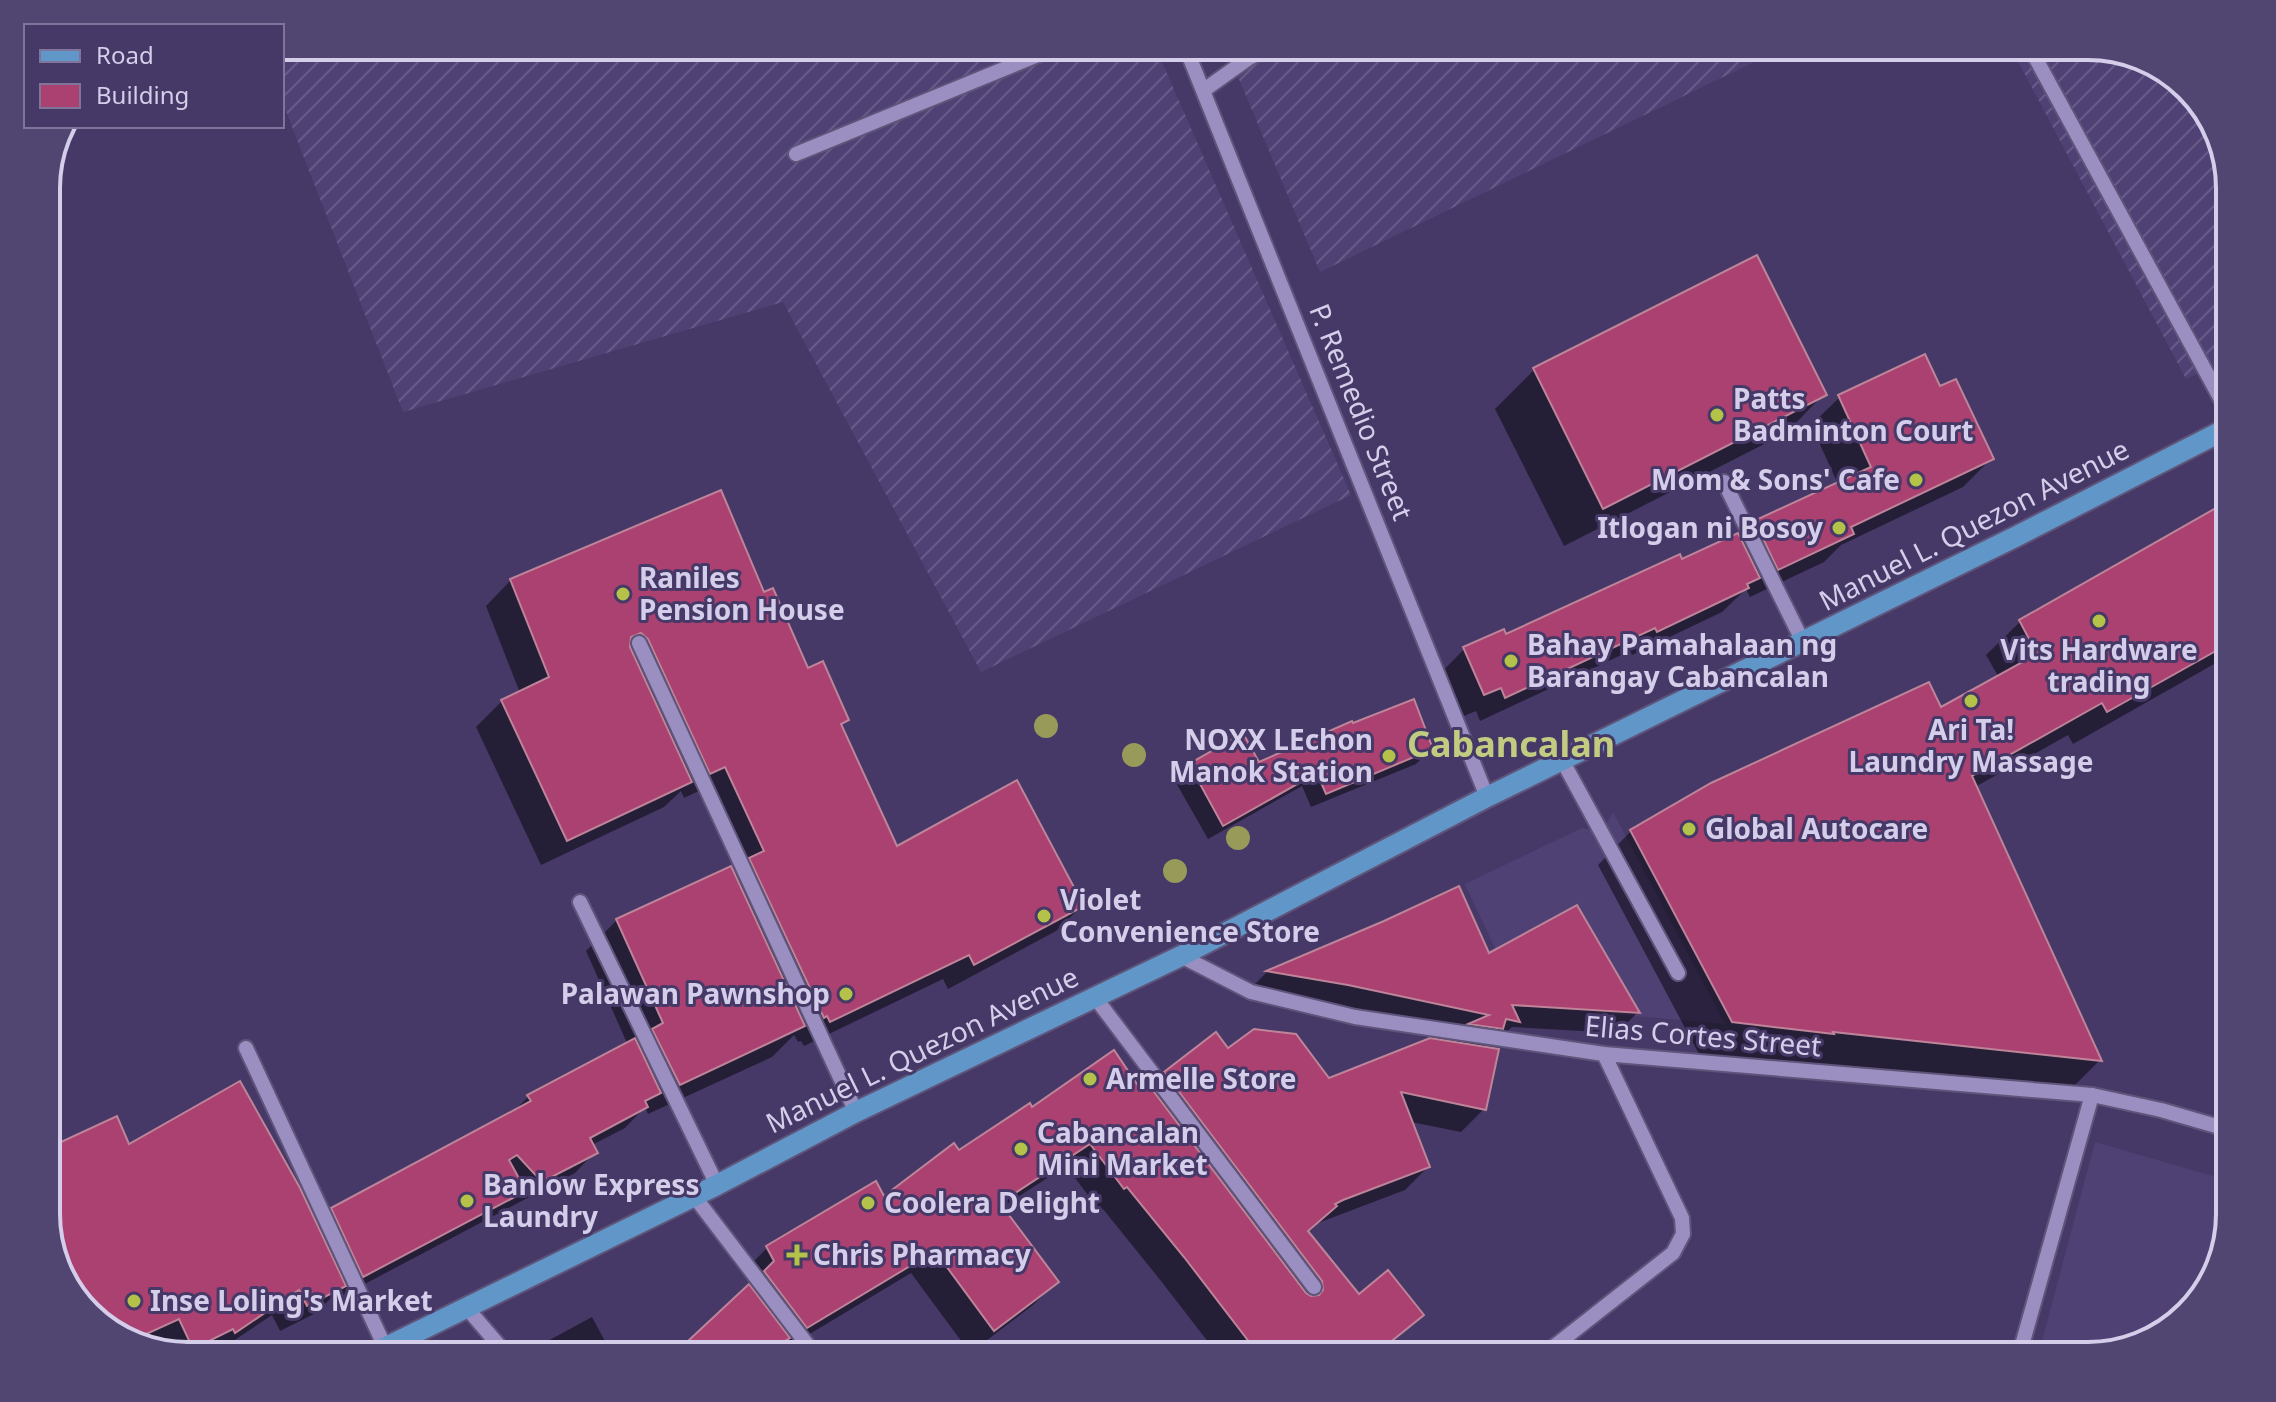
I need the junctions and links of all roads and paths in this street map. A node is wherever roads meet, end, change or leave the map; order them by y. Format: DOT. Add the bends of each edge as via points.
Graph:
graph roads {
  1 [pos="1026,60"];
  2 [pos="1191,60"];
  3 [pos="1246,60"];
  4 [pos="2037,60"];
  5 [pos="1204,90"];
  6 [pos="796,154"];
  7 [pos="2216,390"];
  8 [pos="2216,434"];
  9 [pos="1724,482"];
  10 [pos="1803,642"];
  11 [pos="639,643"];
  12 [pos="1562,760"];
  13 [pos="1487,797"];
  14 [pos="580,902"];
  15 [pos="1181,956"];
  16 [pos="1678,973"];
  17 [pos="1094,996"];
  18 [pos="246,1048"];
  19 [pos="1604,1054"];
  20 [pos="2092,1095"];
  21 [pos="856,1112"];
  22 [pos="2216,1126"];
  23 [pos="717,1185"];
  24 [pos="694,1196"];
  25 [pos="1314,1287"];
  26 [pos="466,1307"];
  27 [pos="373,1342"];
  28 [pos="397,1342"];
  29 [pos="496,1342"];
  30 [pos="805,1342"];
  31 [pos="1560,1342"];
  32 [pos="2023,1342"];
  1 -- 6 [label="street"];
  2 -- 5 [label="street, P. Remedio Street"];
  3 -- 5 [label="street"];
  4 -- 7 [label="street"];
  5 -- 13 [label="street, P. Remedio Street"];
  8 -- 10 [label="main road, Manuel L. Quezon Avenue"];
  9 -- 10 [label="street"];
  10 -- 12 [label="main road, Manuel L. Quezon Avenue"];
  11 -- 21 [label="street"];
  12 -- 13 [label="main road, Manuel L. Quezon Avenue"];
  12 -- 16 [label="street"];
  13 -- 15 [label="main road, Manuel L. Quezon Avenue"];
  14 -- 23 [label="street"];
  15 -- 17 [label="main road, Manuel L. Quezon Avenue"];
  15 -- 19 [label="street, Elias Cortes Street" via="1251,992 1355,1017"];
  17 -- 21 [label="main road, Manuel L. Quezon Avenue"];
  17 -- 25 [label="street"];
  18 -- 27 [label="street"];
  19 -- 20 [label="street, Elias Cortes Street"];
  19 -- 31 [label="street" via="1682,1218 1683,1234 1673,1253"];
  20 -- 22 [label="street, Elias Cortes Street"];
  20 -- 32 [label="street"];
  21 -- 23 [label="main road, Manuel L. Quezon Avenue"];
  23 -- 24 [label="main road, Manuel L. Quezon Avenue"];
  24 -- 26 [label="main road, Manuel L. Quezon Avenue"];
  24 -- 30 [label="street"];
  26 -- 28 [label="main road, Manuel L. Quezon Avenue"];
  26 -- 29 [label="street"];
}
